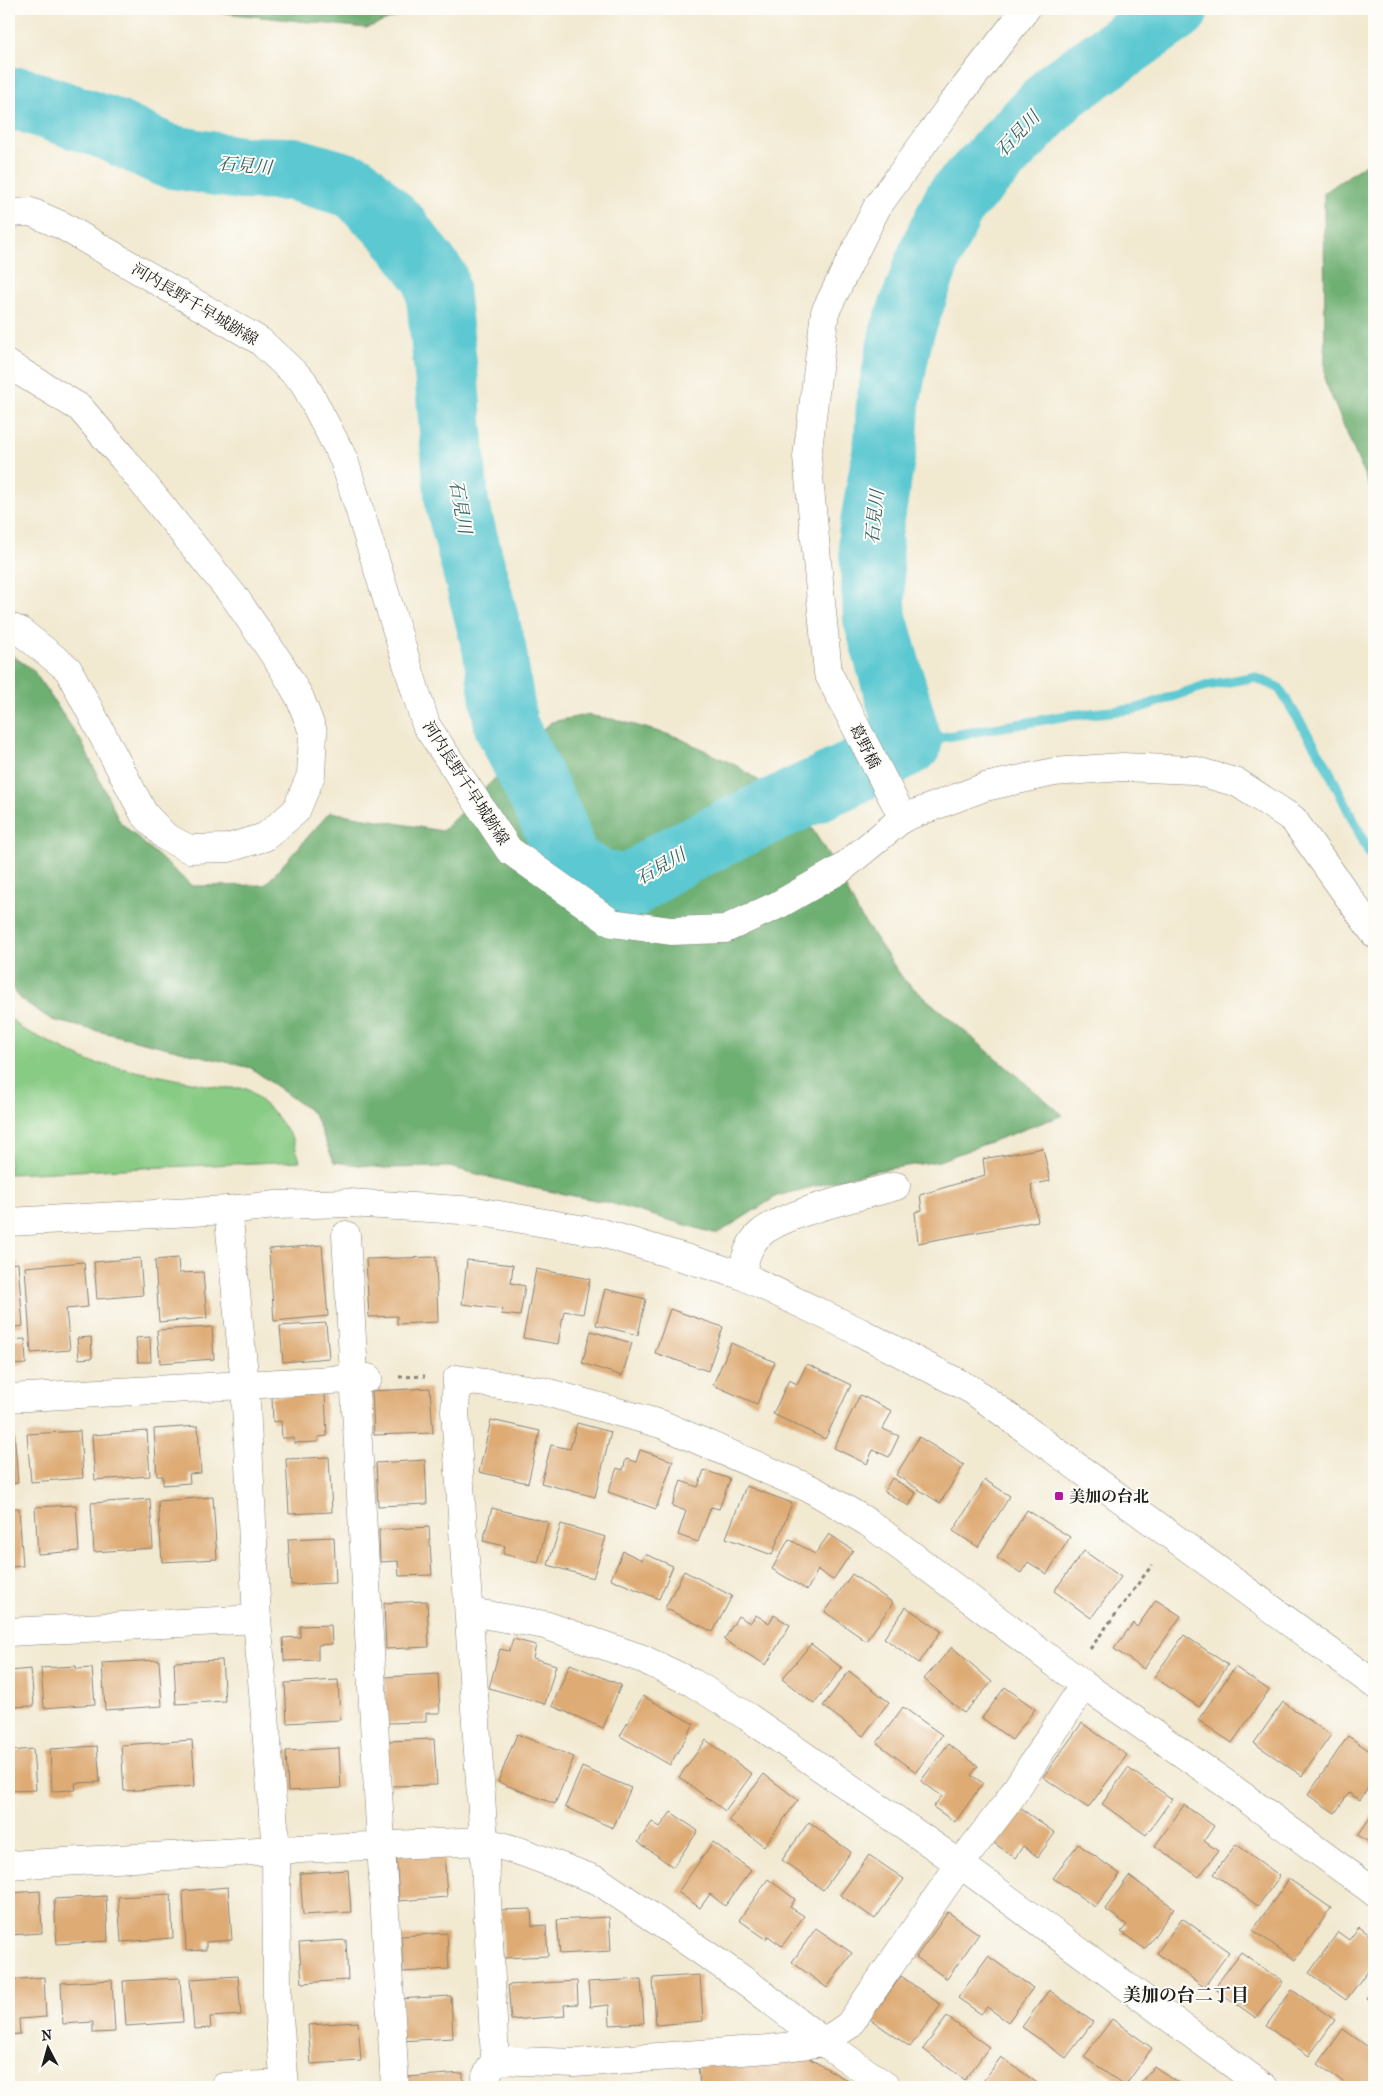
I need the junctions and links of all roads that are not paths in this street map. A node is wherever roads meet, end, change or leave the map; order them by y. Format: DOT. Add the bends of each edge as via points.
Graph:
graph roads {
  1 [pos="1026,9"];
  2 [pos="9,213"];
  3 [pos="9,365"];
  4 [pos="9,627"];
  5 [pos="902,818"];
  6 [pos="1374,933"];
  7 [pos="896,1186"];
  8 [pos="228,1210"];
  9 [pos="9,1222"];
  10 [pos="346,1235"];
  11 [pos="741,1275"];
  12 [pos="362,1378"];
  13 [pos="245,1385"];
  14 [pos="9,1398"];
  15 [pos="470,1612"];
  16 [pos="257,1619"];
  17 [pos="9,1632"];
  18 [pos="1374,1684"];
  19 [pos="1084,1685"];
  20 [pos="484,1841"];
  21 [pos="381,1845"];
  22 [pos="276,1850"];
  23 [pos="960,1864"];
  24 [pos="9,1865"];
  25 [pos="1374,1892"];
  26 [pos="824,2042"];
  27 [pos="495,2060"];
  28 [pos="285,2086"];
  29 [pos="224,2087"];
  30 [pos="395,2087"];
  31 [pos="487,2087"];
  32 [pos="887,2087"];
  33 [pos="1264,2087"];
  1 -- 5 [label="street, 葛野橋" via="877,207 825,312 807,457 828,673"];
  2 -- 5 [label="street, 河内長野千早城跡線" via="32,212 63,226 260,341 303,381 344,460 426,725 509,850 612,923 671,930 725,929 778,905 841,869"];
  3 -- 4 [label="street" via="80,408 236,599 280,665 300,698 313,732 311,775 296,811 264,837 228,848 189,849 166,837 144,814 68,669 20,631"];
  5 -- 6 [label="street, 河内長野千早城跡線" via="985,787 1054,772 1122,767 1193,770 1238,783 1293,819"];
  7 -- 11 [label="street" via="786,1218 760,1234 749,1248"];
  8 -- 9 [label="street"];
  8 -- 11 [label="street" via="349,1203 476,1211 602,1233"];
  8 -- 13 [label="street"];
  10 -- 12 [label="street"];
  11 -- 18 [label="street" via="972,1390"];
  12 -- 13 [label="street"];
  12 -- 21 [label="street"];
  13 -- 14 [label="street"];
  13 -- 16 [label="street"];
  15 -- 19 [label="street" via="455,1411 448,1377 542,1391 661,1424 813,1490 868,1523"];
  15 -- 20 [label="street"];
  15 -- 23 [label="street" via="545,1624 643,1659 693,1683 748,1717"];
  16 -- 17 [label="street"];
  16 -- 22 [label="street"];
  19 -- 23 [label="street" via="1007,1803"];
  19 -- 25 [label="street"];
  20 -- 21 [label="street"];
  20 -- 26 [label="street" via="599,1881 748,1983"];
  20 -- 27 [label="street"];
  21 -- 22 [label="street"];
  21 -- 30 [label="street"];
  22 -- 24 [label="street"];
  22 -- 28 [label="street" via="277,1994"];
  23 -- 26 [label="street" via="849,2025"];
  23 -- 33 [label="street"];
  26 -- 27 [label="street" via="574,2063"];
  26 -- 32 [label="street"];
  27 -- 31 [label="street" via="486,2076"];
  28 -- 29 [label="street"];
}
